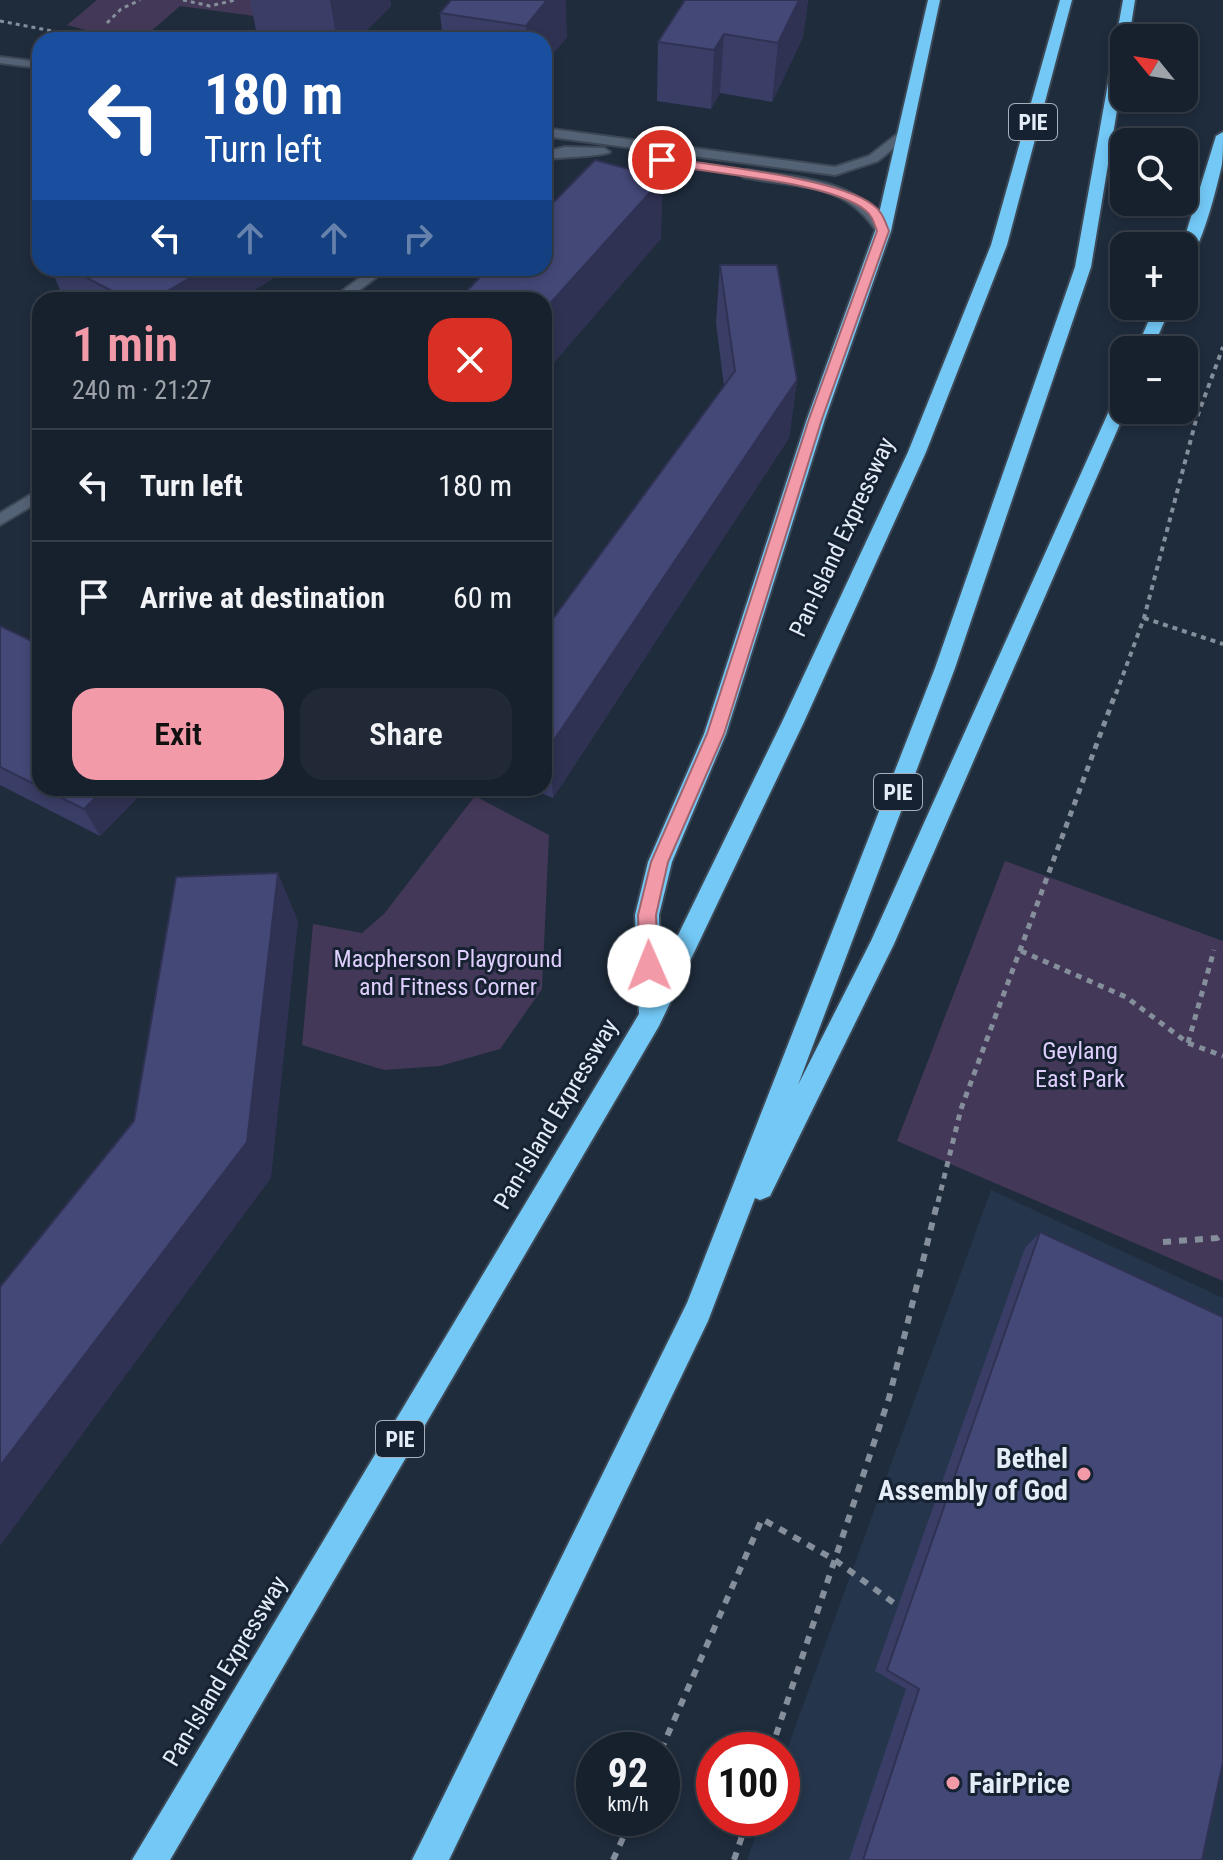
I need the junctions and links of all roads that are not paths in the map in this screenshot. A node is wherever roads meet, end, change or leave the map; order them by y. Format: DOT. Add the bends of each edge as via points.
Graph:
graph roads {
  1 [pos="934,0"];
  2 [pos="1066,0"];
  3 [pos="1129,0"];
  4 [pos="0,60"];
  5 [pos="32,64"];
  6 [pos="552,133"];
  7 [pos="905,134"];
  8 [pos="1223,136"];
  9 [pos="552,154"];
  10 [pos="723,170"];
  11 [pos="737,173"];
  12 [pos="883,231"];
  13 [pos="1195,232"];
  14 [pos="371,276"];
  15 [pos="348,292"];
  16 [pos="1111,424"];
  17 [pos="32,499"];
  18 [pos="0,520"];
  19 [pos="650,1018"];
  20 [pos="698,1311"];
  21 [pos="150,1860"];
  22 [pos="430,1860"];
  1 -- 7 [label="highway"];
  2 -- 19 [label="highway, Pan-Island Expressway / PIE" via="999,245 917,452"];
  3 -- 20 [label="highway, PIE" via="1083,267 945,668"];
  4 -- 5 [label="street"];
  6 -- 7 [label="street" via="835,171 874,160"];
  7 -- 12 [label="highway"];
  8 -- 13 [label="highway"];
  9 -- 10 [label="street" via="594,151"];
  11 -- 12 [label="street" via="837,191 869,207"];
  12 -- 19 [label="highway" via="715,734 660,862 647,915"];
  14 -- 15 [label="street"];
  16 -- 20 [label="highway" via="882,944"];
  17 -- 18 [label="street"];
  19 -- 21 [label="highway, Pan-Island Expressway / PIE"];
  20 -- 22 [label="highway, PIE"];
}
